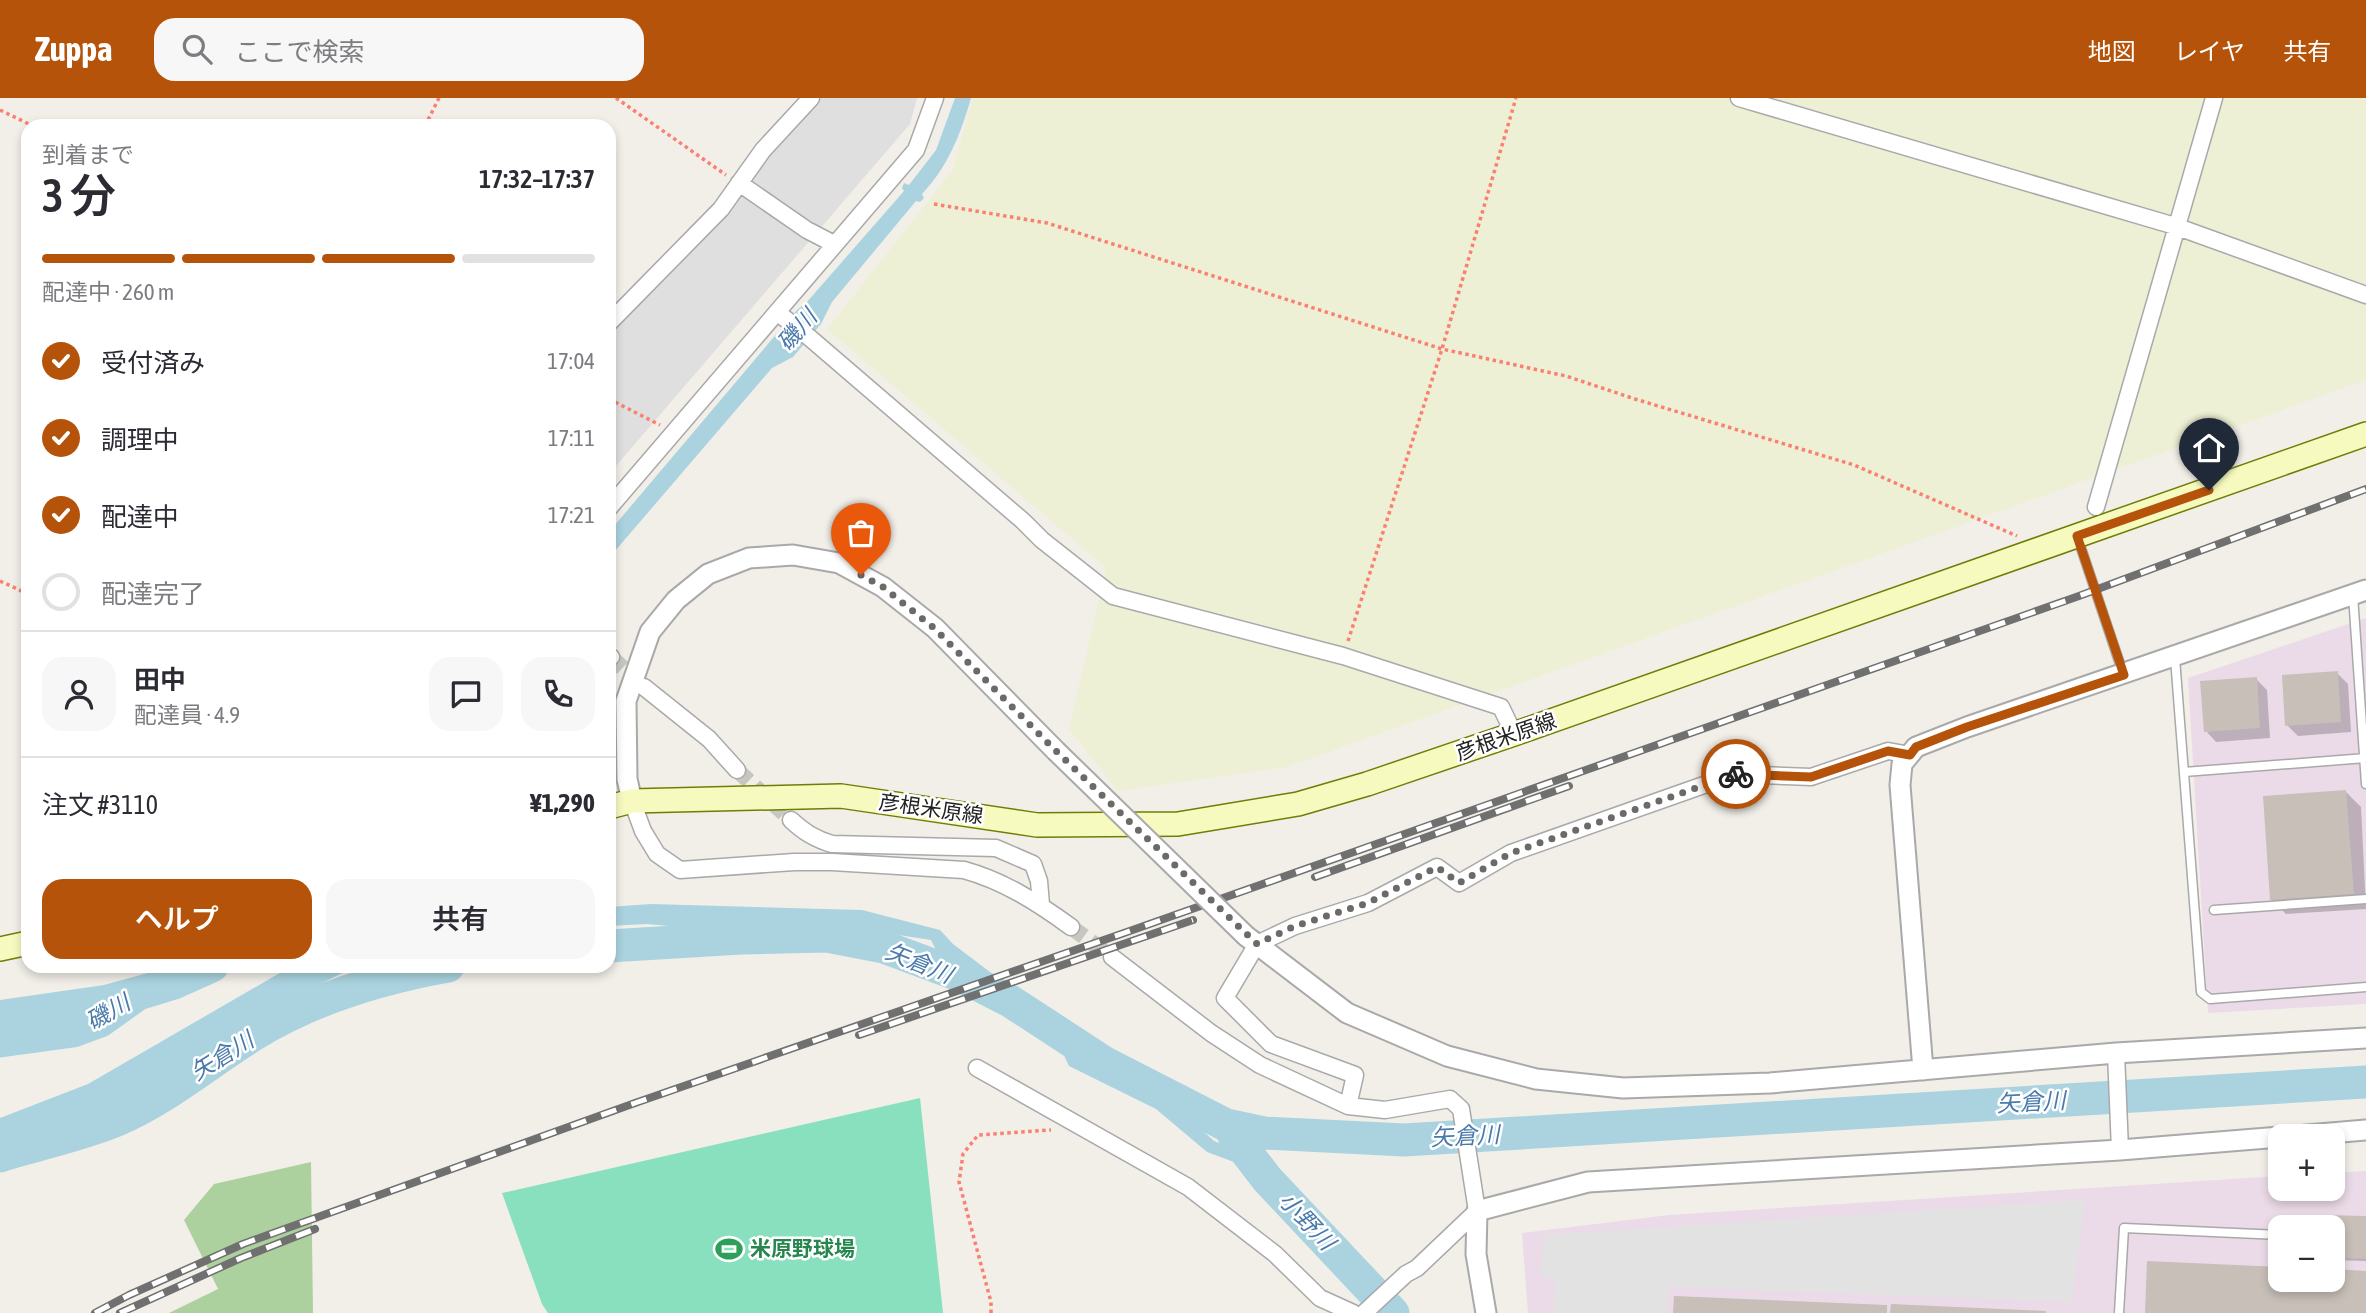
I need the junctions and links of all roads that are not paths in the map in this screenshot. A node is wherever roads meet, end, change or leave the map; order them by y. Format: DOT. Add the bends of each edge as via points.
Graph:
graph roads {
  1 [pos="811,98"];
  2 [pos="935,98"];
  3 [pos="1739,98"];
  4 [pos="2214,98"];
  5 [pos="738,183"];
  6 [pos="2175,226"];
  7 [pos="834,244"];
  8 [pos="2366,295"];
  9 [pos="616,316"];
  10 [pos="781,316"];
  11 [pos="2366,434"];
  12 [pos="616,500"];
  13 [pos="2096,507"];
  14 [pos="2077,536"];
  15 [pos="2360,593"];
  16 [pos="2175,657"];
  17 [pos="2124,675"];
  18 [pos="645,687"];
  19 [pos="1514,734"];
  20 [pos="1910,755"];
  21 [pos="2365,758"];
  22 [pos="737,770"];
  23 [pos="2184,772"];
  24 [pos="2366,784"];
  25 [pos="632,801"];
  26 [pos="616,805"];
  27 [pos="791,820"];
  28 [pos="2366,899"];
  29 [pos="1041,905"];
  30 [pos="2214,910"];
  31 [pos="1071,927"];
  32 [pos="1251,940"];
  33 [pos="21,944"];
  34 [pos="0,949"];
  35 [pos="1112,957"];
  36 [pos="2366,986"];
  37 [pos="2366,1038"];
  38 [pos="2116,1054"];
  39 [pos="977,1068"];
  40 [pos="1923,1070"];
  41 [pos="1348,1106"];
  42 [pos="2366,1130"];
  43 [pos="2345,1132"];
  44 [pos="2268,1137"];
  45 [pos="2120,1140"];
  46 [pos="1477,1211"];
  47 [pos="2268,1234"];
  48 [pos="1353,1313"];
  49 [pos="1364,1313"];
  50 [pos="1486,1313"];
  51 [pos="2119,1313"];
  1 -- 5 [label="street"];
  2 -- 7 [label="street" via="916,150"];
  3 -- 6 [label="street"];
  4 -- 6 [label="street"];
  5 -- 7 [label="street"];
  5 -- 9 [label="street" via="721,209"];
  6 -- 8 [label="street"];
  6 -- 13 [label="street"];
  7 -- 10 [label="street"];
  10 -- 12 [label="street"];
  10 -- 19 [label="street" via="1113,596 1343,656 1501,707"];
  11 -- 14 [label="main road, 彦根米原線"];
  14 -- 17 [label="lane"];
  14 -- 19 [label="main road, 彦根米原線"];
  15 -- 16 [label="street"];
  15 -- 21 [label="lane"];
  16 -- 17 [label="street"];
  16 -- 23 [label="lane"];
  17 -- 20 [label="street" via="1967,727 1916,747"];
  18 -- 22 [label="street" via="709,738"];
  19 -- 25 [label="main road, 彦根米原線" via="1298,804 1178,824 1037,825 841,796"];
  20 -- 32 [label="street" via="1888,751 1811,777 1735,774 1511,853 1459,883 1437,867 1368,903"];
  20 -- 40 [label="street" via="1902,764 1900,785"];
  21 -- 23 [label="lane"];
  21 -- 24 [label="lane"];
  23 -- 36 [label="lane" via="2201,992 2210,999"];
  25 -- 26 [label="main road, 彦根米原線"];
  25 -- 29 [label="street" via="657,854 681,870 794,862 964,870"];
  25 -- 32 [label="street, bridge" via="627,779 626,701 650,632 676,600 708,574 749,558 793,555 839,563 883,587 934,628"];
  27 -- 29 [label="street" via="832,844 996,848 1034,864"];
  28 -- 30 [label="lane"];
  29 -- 31 [label="street"];
  32 -- 40 [label="street" via="1347,1013 1447,1056 1536,1079 1623,1088 1770,1083"];
  32 -- 41 [label="street" via="1224,998 1271,1044 1355,1075"];
  33 -- 34 [label="main road"];
  35 -- 41 [label="street" via="1260,1065"];
  37 -- 38 [label="street"];
  38 -- 40 [label="street"];
  38 -- 45 [label="street"];
  39 -- 48 [label="street" via="1188,1187 1275,1254 1320,1298"];
  41 -- 46 [label="street" via="1385,1110 1450,1099 1461,1109"];
  42 -- 43 [label="street"];
  44 -- 45 [label="street"];
  45 -- 46 [label="street" via="1588,1182"];
  46 -- 49 [label="street"];
  46 -- 50 [label="street" via="1476,1254"];
  47 -- 51 [label="lane" via="2124,1228"];
}
